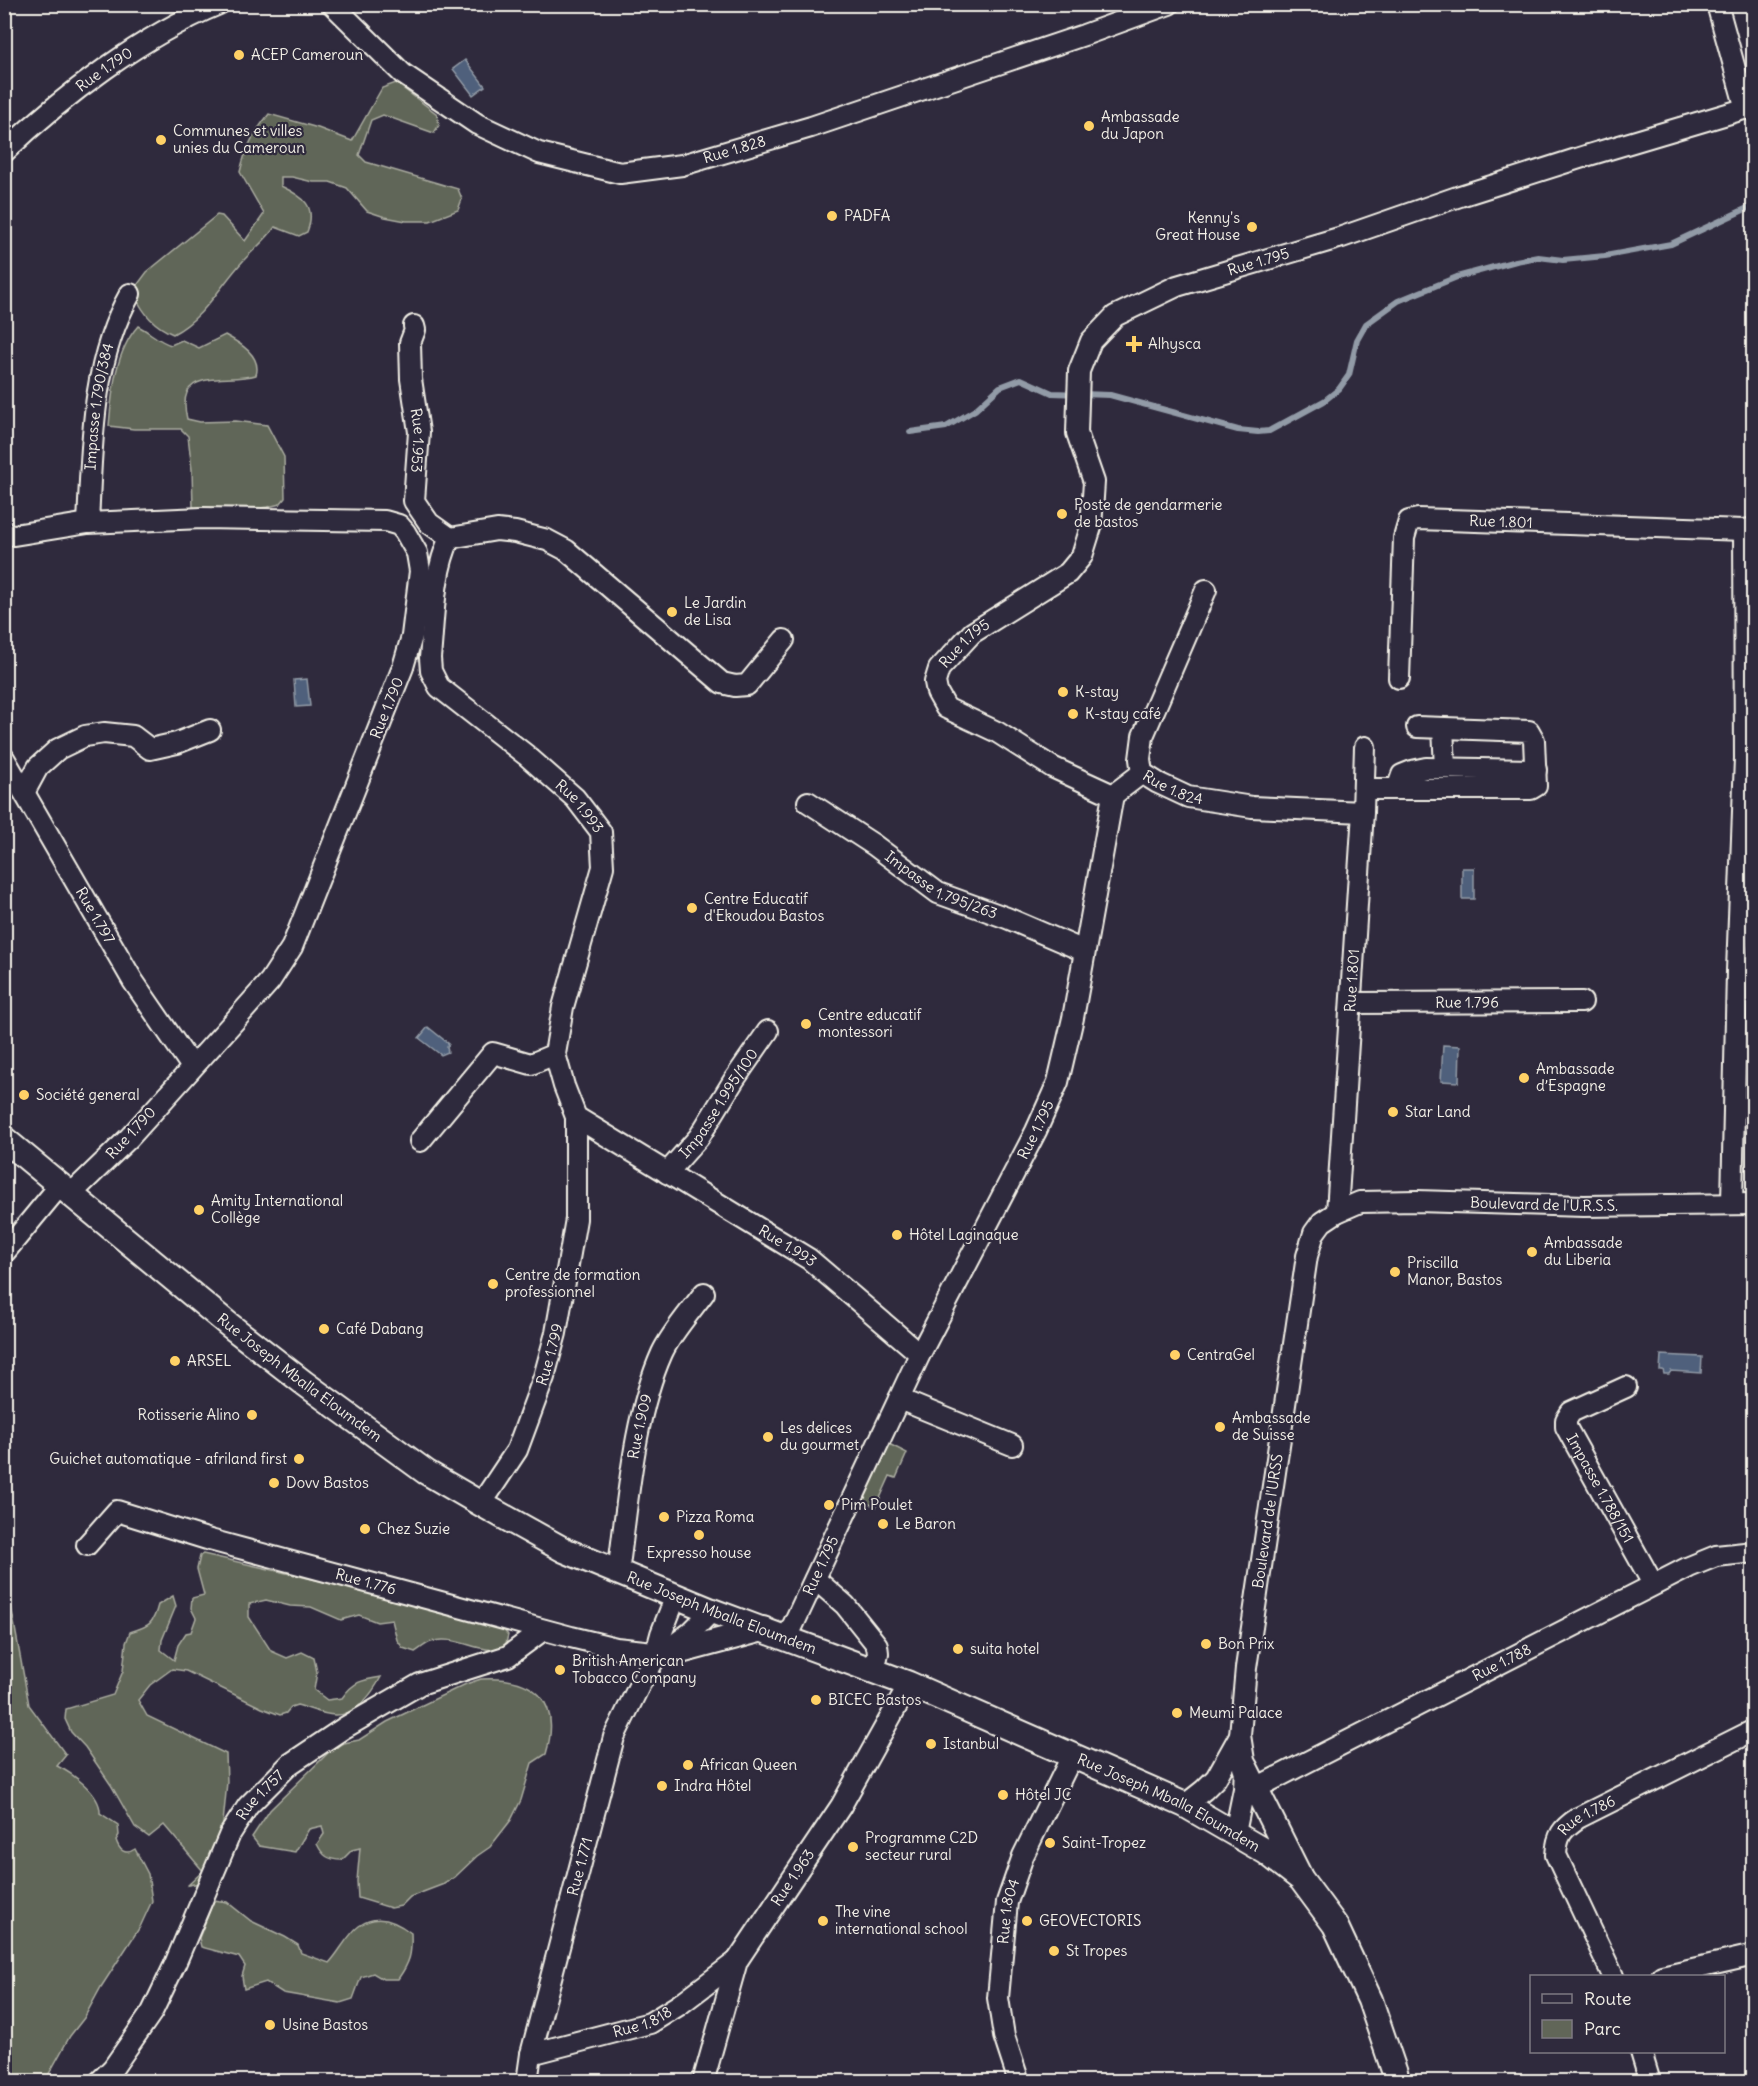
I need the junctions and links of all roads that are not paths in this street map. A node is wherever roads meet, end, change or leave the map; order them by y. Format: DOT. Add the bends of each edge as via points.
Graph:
graph roads {
  1 [pos="219,4"];
  2 [pos="332,4"];
  3 [pos="1168,4"];
  4 [pos="1717,4"];
  5 [pos="1750,108"];
  6 [pos="4,152"];
  7 [pos="130,294"];
  8 [pos="414,326"];
  9 [pos="88,523"];
  10 [pos="1749,529"];
  11 [pos="4,534"];
  12 [pos="450,538"];
  13 [pos="1206,590"];
  14 [pos="784,640"];
  15 [pos="403,667"];
  16 [pos="431,671"];
  17 [pos="1399,678"];
  18 [pos="1417,727"];
  19 [pos="1443,728"];
  20 [pos="210,730"];
  21 [pos="1365,747"];
  22 [pos="4,758"];
  23 [pos="1749,758"];
  24 [pos="1445,768"];
  25 [pos="1536,770"];
  26 [pos="1142,772"];
  27 [pos="1364,789"];
  28 [pos="1396,789"];
  29 [pos="25,791"];
  30 [pos="1113,795"];
  31 [pos="808,802"];
  32 [pos="1363,812"];
  33 [pos="1084,951"];
  34 [pos="1745,972"];
  35 [pos="1582,1002"];
  36 [pos="1351,1003"];
  37 [pos="768,1031"];
  38 [pos="555,1054"];
  39 [pos="192,1067"];
  40 [pos="576,1117"];
  41 [pos="4,1139"];
  42 [pos="420,1141"];
  43 [pos="668,1173"];
  44 [pos="66,1189"];
  45 [pos="1732,1203"];
  46 [pos="1754,1204"];
  47 [pos="1337,1212"];
  48 [pos="4,1252"];
  49 [pos="704,1293"];
  50 [pos="920,1354"];
  51 [pos="1626,1387"];
  52 [pos="899,1399"];
  53 [pos="1012,1445"];
  54 [pos="481,1504"];
  55 [pos="87,1545"];
  56 [pos="1754,1552"];
  57 [pos="618,1573"];
  58 [pos="815,1579"];
  59 [pos="1653,1584"];
  60 [pos="676,1596"];
  61 [pos="712,1611"];
  62 [pos="763,1629"];
  63 [pos="543,1630"];
  64 [pos="788,1638"];
  65 [pos="657,1655"];
  66 [pos="874,1671"];
  67 [pos="909,1684"];
  68 [pos="1754,1730"];
  69 [pos="1240,1736"];
  70 [pos="1072,1755"];
  71 [pos="1245,1767"];
  72 [pos="1257,1788"];
  73 [pos="1185,1805"];
  74 [pos="1235,1833"];
  75 [pos="1301,1879"];
  76 [pos="1754,1955"];
  77 [pos="737,1960"];
  78 [pos="1612,1975"];
  79 [pos="1670,1975"];
  80 [pos="1641,2053"];
  81 [pos="531,2054"];
  82 [pos="1018,2079"];
  83 [pos="99,2082"];
  84 [pos="527,2082"];
  85 [pos="703,2082"];
  86 [pos="1398,2082"];
  87 [pos="1650,2082"];
  1 -- 6 [label="street, Rue 1.790" via="190,16 123,57 43,115"];
  2 -- 3 [label="street, Rue 1.828" via="403,74 477,124 539,153 620,173 682,165 811,127"];
  4 -- 5 [label="street"];
  5 -- 30 [label="street, Rue 1.795" via="1589,154 1342,237 1177,286 1115,316 1091,341 1079,370 1077,433 1094,482 1091,527 1082,556 1068,573 972,633 939,669 935,682 946,708 997,732 1052,767"];
  7 -- 9 [label="street, Impasse 1.790/384" via="107,348 93,423"];
  8 -- 12 [label="street, Rue 1.953" via="410,343 411,379 419,432 414,501 429,523"];
  9 -- 11 [label="street, Rue 1.790"];
  9 -- 15 [label="street, Rue 1.790" via="202,518 385,521 399,525 417,553 420,570 412,636"];
  10 -- 17 [label="street, Rue 1.801" via="1409,521 1404,538"];
  10 -- 23 [label="street"];
  12 -- 14 [label="street" via="497,530 547,540 566,550 722,683 747,685"];
  12 -- 16 [label="street" via="439,578"];
  13 -- 26 [label="street, Rue 1.824" via="1143,736"];
  15 -- 16 [label="street"];
  15 -- 39 [label="street, Rue 1.790" via="292,947 270,981"];
  16 -- 38 [label="street, Rue 1.993" via="439,687 575,798 600,832 603,867 563,1007"];
  18 -- 19 [label="street"];
  19 -- 24 [label="street"];
  19 -- 25 [label="street" via="1529,730 1534,740"];
  20 -- 29 [label="street" via="150,749 133,736 85,736 58,749 38,767"];
  21 -- 27 [label="street, Rue 1.801"];
  22 -- 29 [label="street, Rue 1.797"];
  23 -- 34 [label="street"];
  24 -- 25 [label="street"];
  24 -- 28 [label="street" via="1412,771 1402,776"];
  25 -- 28 [label="street" via="1536,786 1531,789"];
  26 -- 30 [label="street"];
  26 -- 32 [label="street, Rue 1.824" via="1188,797 1251,807"];
  27 -- 28 [label="street"];
  27 -- 32 [label="street, Rue 1.801"];
  29 -- 39 [label="street, Rue 1.797" via="133,981"];
  30 -- 33 [label="street, Rue 1.795"];
  31 -- 33 [label="street, Impasse 1.795/263" via="938,893"];
  32 -- 36 [label="street, Rue 1.801"];
  33 -- 50 [label="street, Rue 1.795" via="1058,1082"];
  34 -- 45 [label="street"];
  35 -- 36 [label="street, Rue 1.796"];
  36 -- 47 [label="street, Rue 1.801"];
  37 -- 43 [label="street, Impasse 1.995/100" via="699,1137"];
  38 -- 40 [label="street, Rue 1.993"];
  38 -- 42 [label="street" via="531,1064 493,1053"];
  39 -- 44 [label="street, Rue 1.790" via="129,1138"];
  40 -- 43 [label="street, Rue 1.993"];
  40 -- 54 [label="street, Rue 1.799" via="576,1219 556,1333 517,1450"];
  41 -- 44 [label="main road, Rue Joseph Mballa Eloumdem"];
  43 -- 50 [label="street, Rue 1.993" via="809,1259"];
  44 -- 48 [label="street, Rue 1.790"];
  44 -- 54 [label="main road, Rue Joseph Mballa Eloumdem" via="304,1383 426,1472"];
  45 -- 46 [label="street, Boulevard de l'U.R.S.S."];
  45 -- 47 [label="street, Boulevard de l'U.R.S.S." via="1584,1206 1360,1202"];
  47 -- 69 [label="street, Boulevard de l'URSS" via="1314,1233 1307,1256 1248,1656"];
  49 -- 57 [label="street, Rue 1.909" via="663,1351 652,1381 637,1442"];
  50 -- 52 [label="street, Rue 1.795"];
  51 -- 59 [label="street, Impasse 1.788/151" via="1571,1412 1566,1427"];
  52 -- 53 [label="street"];
  52 -- 58 [label="street, Rue 1.795"];
  54 -- 57 [label="main road, Rue Joseph Mballa Eloumdem" via="564,1550"];
  55 -- 63 [label="street, Rue 1.776" via="117,1511"];
  56 -- 59 [label="street, Rue 1.788" via="1716,1556"];
  57 -- 60 [label="main road, Rue Joseph Mballa Eloumdem"];
  58 -- 64 [label="street, Rue 1.795"];
  58 -- 66 [label="street" via="845,1605 877,1645"];
  59 -- 72 [label="street, Rue 1.788"];
  60 -- 61 [label="main road, Rue Joseph Mballa Eloumdem"];
  60 -- 65 [label="street, Rue 1.771"];
  61 -- 62 [label="main road, Rue Joseph Mballa Eloumdem"];
  61 -- 65 [label="street, Rue 1.771" via="690,1633"];
  62 -- 64 [label="main road, Rue Joseph Mballa Eloumdem"];
  62 -- 65 [label="main road"];
  63 -- 65 [label="street, Rue 1.776"];
  63 -- 83 [label="street, Rue 1.757" via="508,1656 420,1684 344,1728 290,1764 248,1806 230,1834 152,2012"];
  64 -- 66 [label="main road, Rue Joseph Mballa Eloumdem"];
  65 -- 81 [label="street, Rue 1.771" via="614,1737"];
  66 -- 67 [label="main road, Rue Joseph Mballa Eloumdem"];
  67 -- 70 [label="main road, Rue Joseph Mballa Eloumdem"];
  67 -- 77 [label="street, Rue 1.963" via="841,1806"];
  68 -- 78 [label="street, Rue 1.786" via="1563,1829 1556,1856"];
  69 -- 71 [label="street"];
  69 -- 73 [label="street" via="1216,1778"];
  70 -- 73 [label="main road, Rue Joseph Mballa Eloumdem"];
  70 -- 82 [label="street, Rue 1.804" via="1023,1856 1007,1902 998,1998 1004,2036"];
  71 -- 72 [label="main road"];
  71 -- 74 [label="street"];
  72 -- 75 [label="main road"];
  73 -- 74 [label="main road, Rue Joseph Mballa Eloumdem"];
  74 -- 75 [label="main road, Rue Joseph Mballa Eloumdem"];
  75 -- 86 [label="main road, Rue Joseph Mballa Eloumdem" via="1335,1924 1370,2000"];
  76 -- 79 [label="street"];
  77 -- 81 [label="street, Rue 1.818" via="680,2005 650,2023"];
  77 -- 85 [label="street, Rue 1.963"];
  80 -- 87 [label="street"];
  81 -- 84 [label="street, Rue 1.771"];
}
